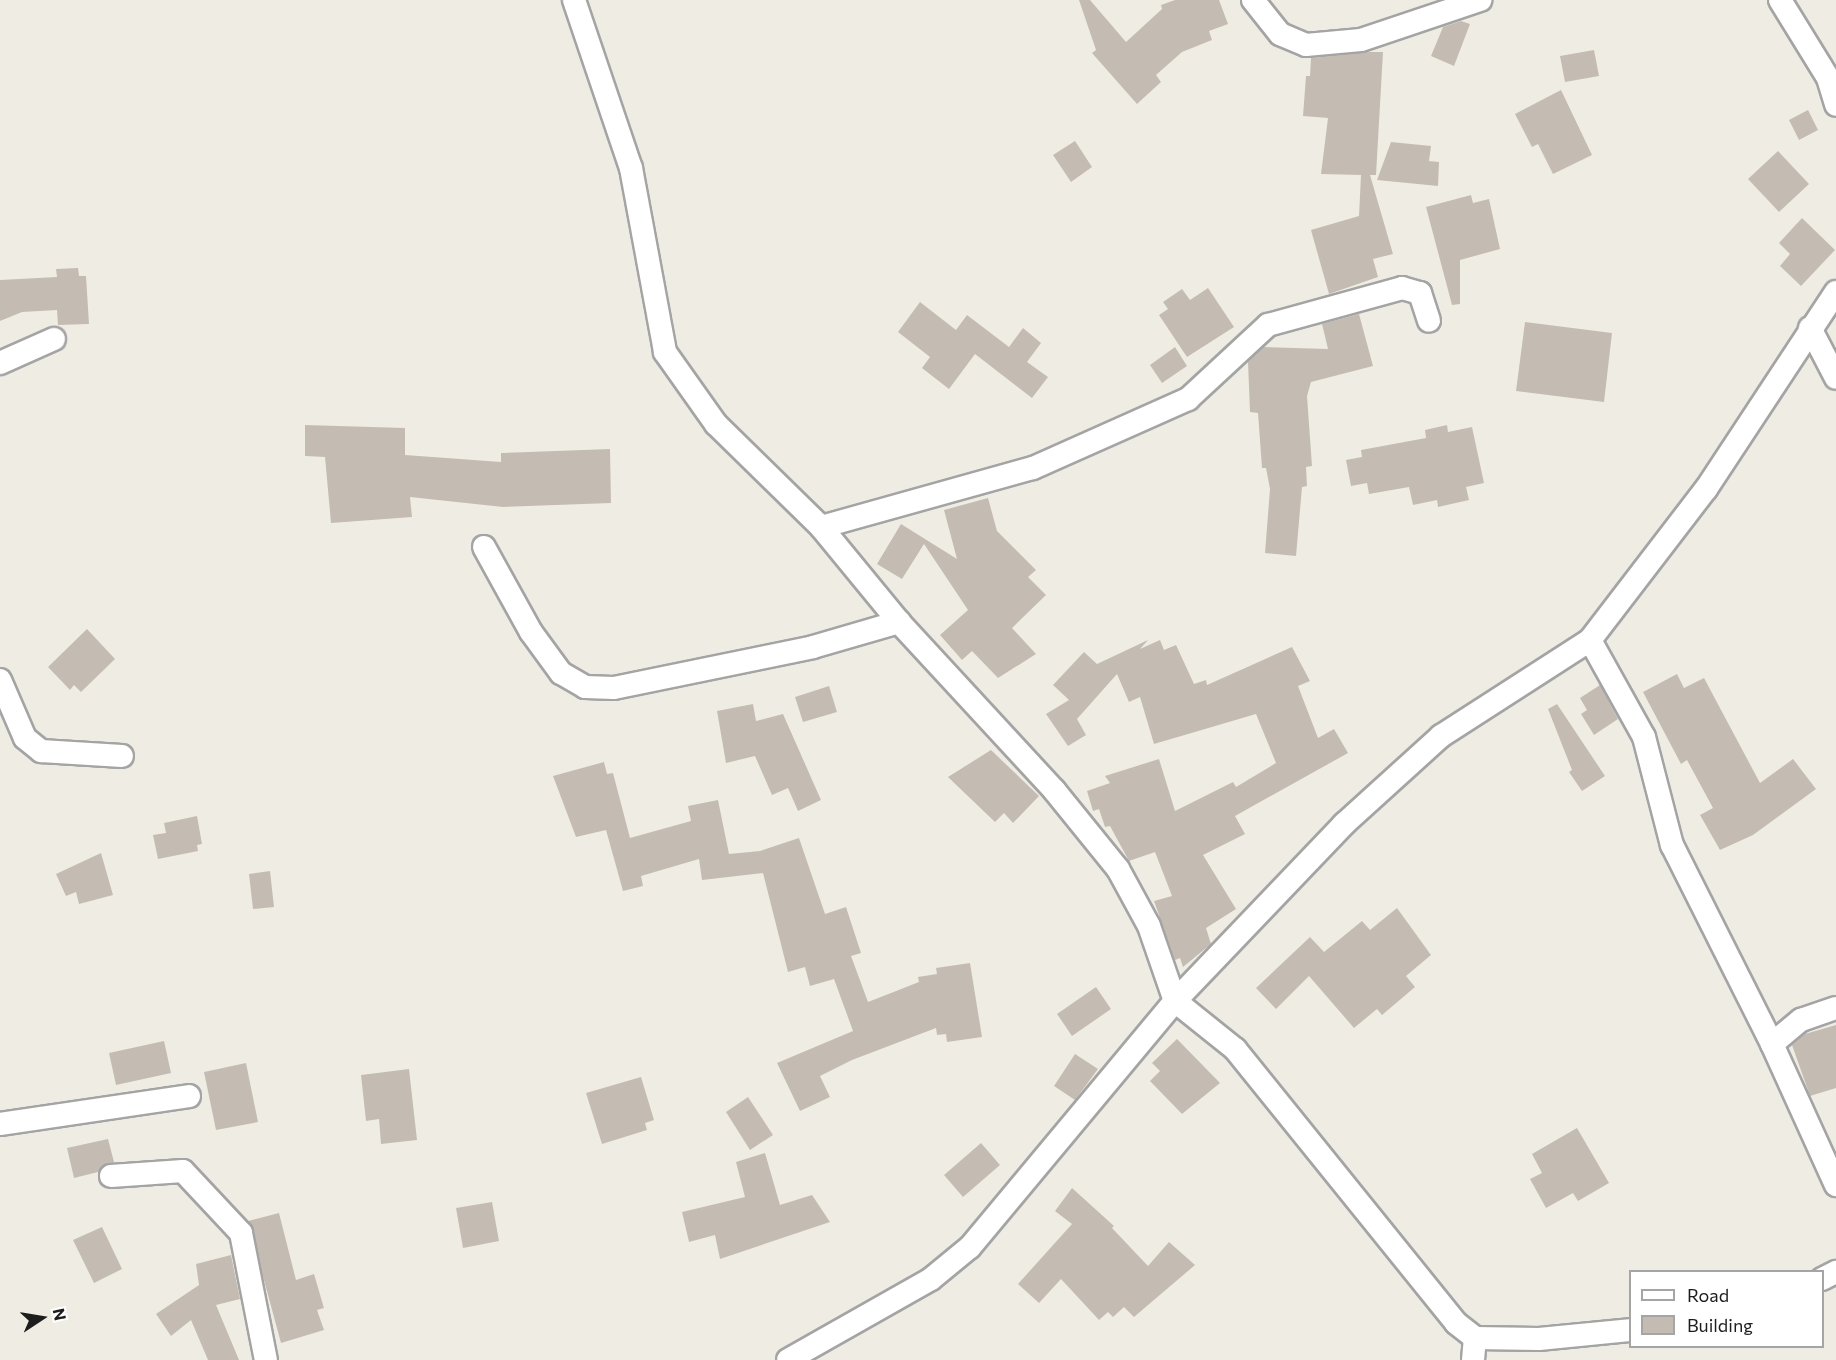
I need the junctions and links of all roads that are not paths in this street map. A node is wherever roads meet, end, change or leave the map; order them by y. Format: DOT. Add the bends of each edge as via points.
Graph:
graph roads {
  1 [pos="574,0"];
  2 [pos="1253,0"];
  3 [pos="1480,0"];
  4 [pos="1780,0"];
  5 [pos="1836,105"];
  6 [pos="1836,292"];
  7 [pos="1429,321"];
  8 [pos="1810,328"];
  9 [pos="54,339"];
  10 [pos="0,363"];
  11 [pos="1836,378"];
  12 [pos="821,527"];
  13 [pos="484,547"];
  14 [pos="899,622"];
  15 [pos="1590,640"];
  16 [pos="0,680"];
  17 [pos="122,756"];
  18 [pos="1174,1000"];
  19 [pos="1836,1008"];
  20 [pos="1772,1044"];
  21 [pos="189,1096"];
  22 [pos="0,1124"];
  23 [pos="111,1176"];
  24 [pos="1836,1185"];
  25 [pos="1629,1330"];
  26 [pos="1474,1349"];
  27 [pos="266,1360"];
  28 [pos="788,1360"];
  1 -- 12 [label="street" via="631,168 665,352 716,424"];
  2 -- 3 [label="street" via="1280,34 1306,45 1361,40"];
  4 -- 5 [label="street" via="1828,78"];
  6 -- 8 [label="street"];
  7 -- 12 [label="street" via="1420,293 1402,288 1268,325 1188,399 1033,468"];
  8 -- 11 [label="street"];
  8 -- 15 [label="street" via="1706,489"];
  9 -- 10 [label="street"];
  12 -- 14 [label="street"];
  13 -- 14 [label="street" via="531,632 561,673 585,687 614,688 813,647"];
  14 -- 18 [label="street" via="1054,790 1118,869 1149,926"];
  15 -- 18 [label="street" via="1441,736 1344,824"];
  15 -- 20 [label="street" via="1644,737 1672,845"];
  16 -- 17 [label="street" via="25,738 40,751"];
  18 -- 26 [label="street" via="1235,1049"];
  18 -- 28 [label="street" via="970,1247 931,1279"];
  19 -- 20 [label="street" via="1801,1020"];
  20 -- 24 [label="street"];
  21 -- 22 [label="street"];
  23 -- 27 [label="street" via="183,1170 241,1233"];
  25 -- 26 [label="street"];
}
